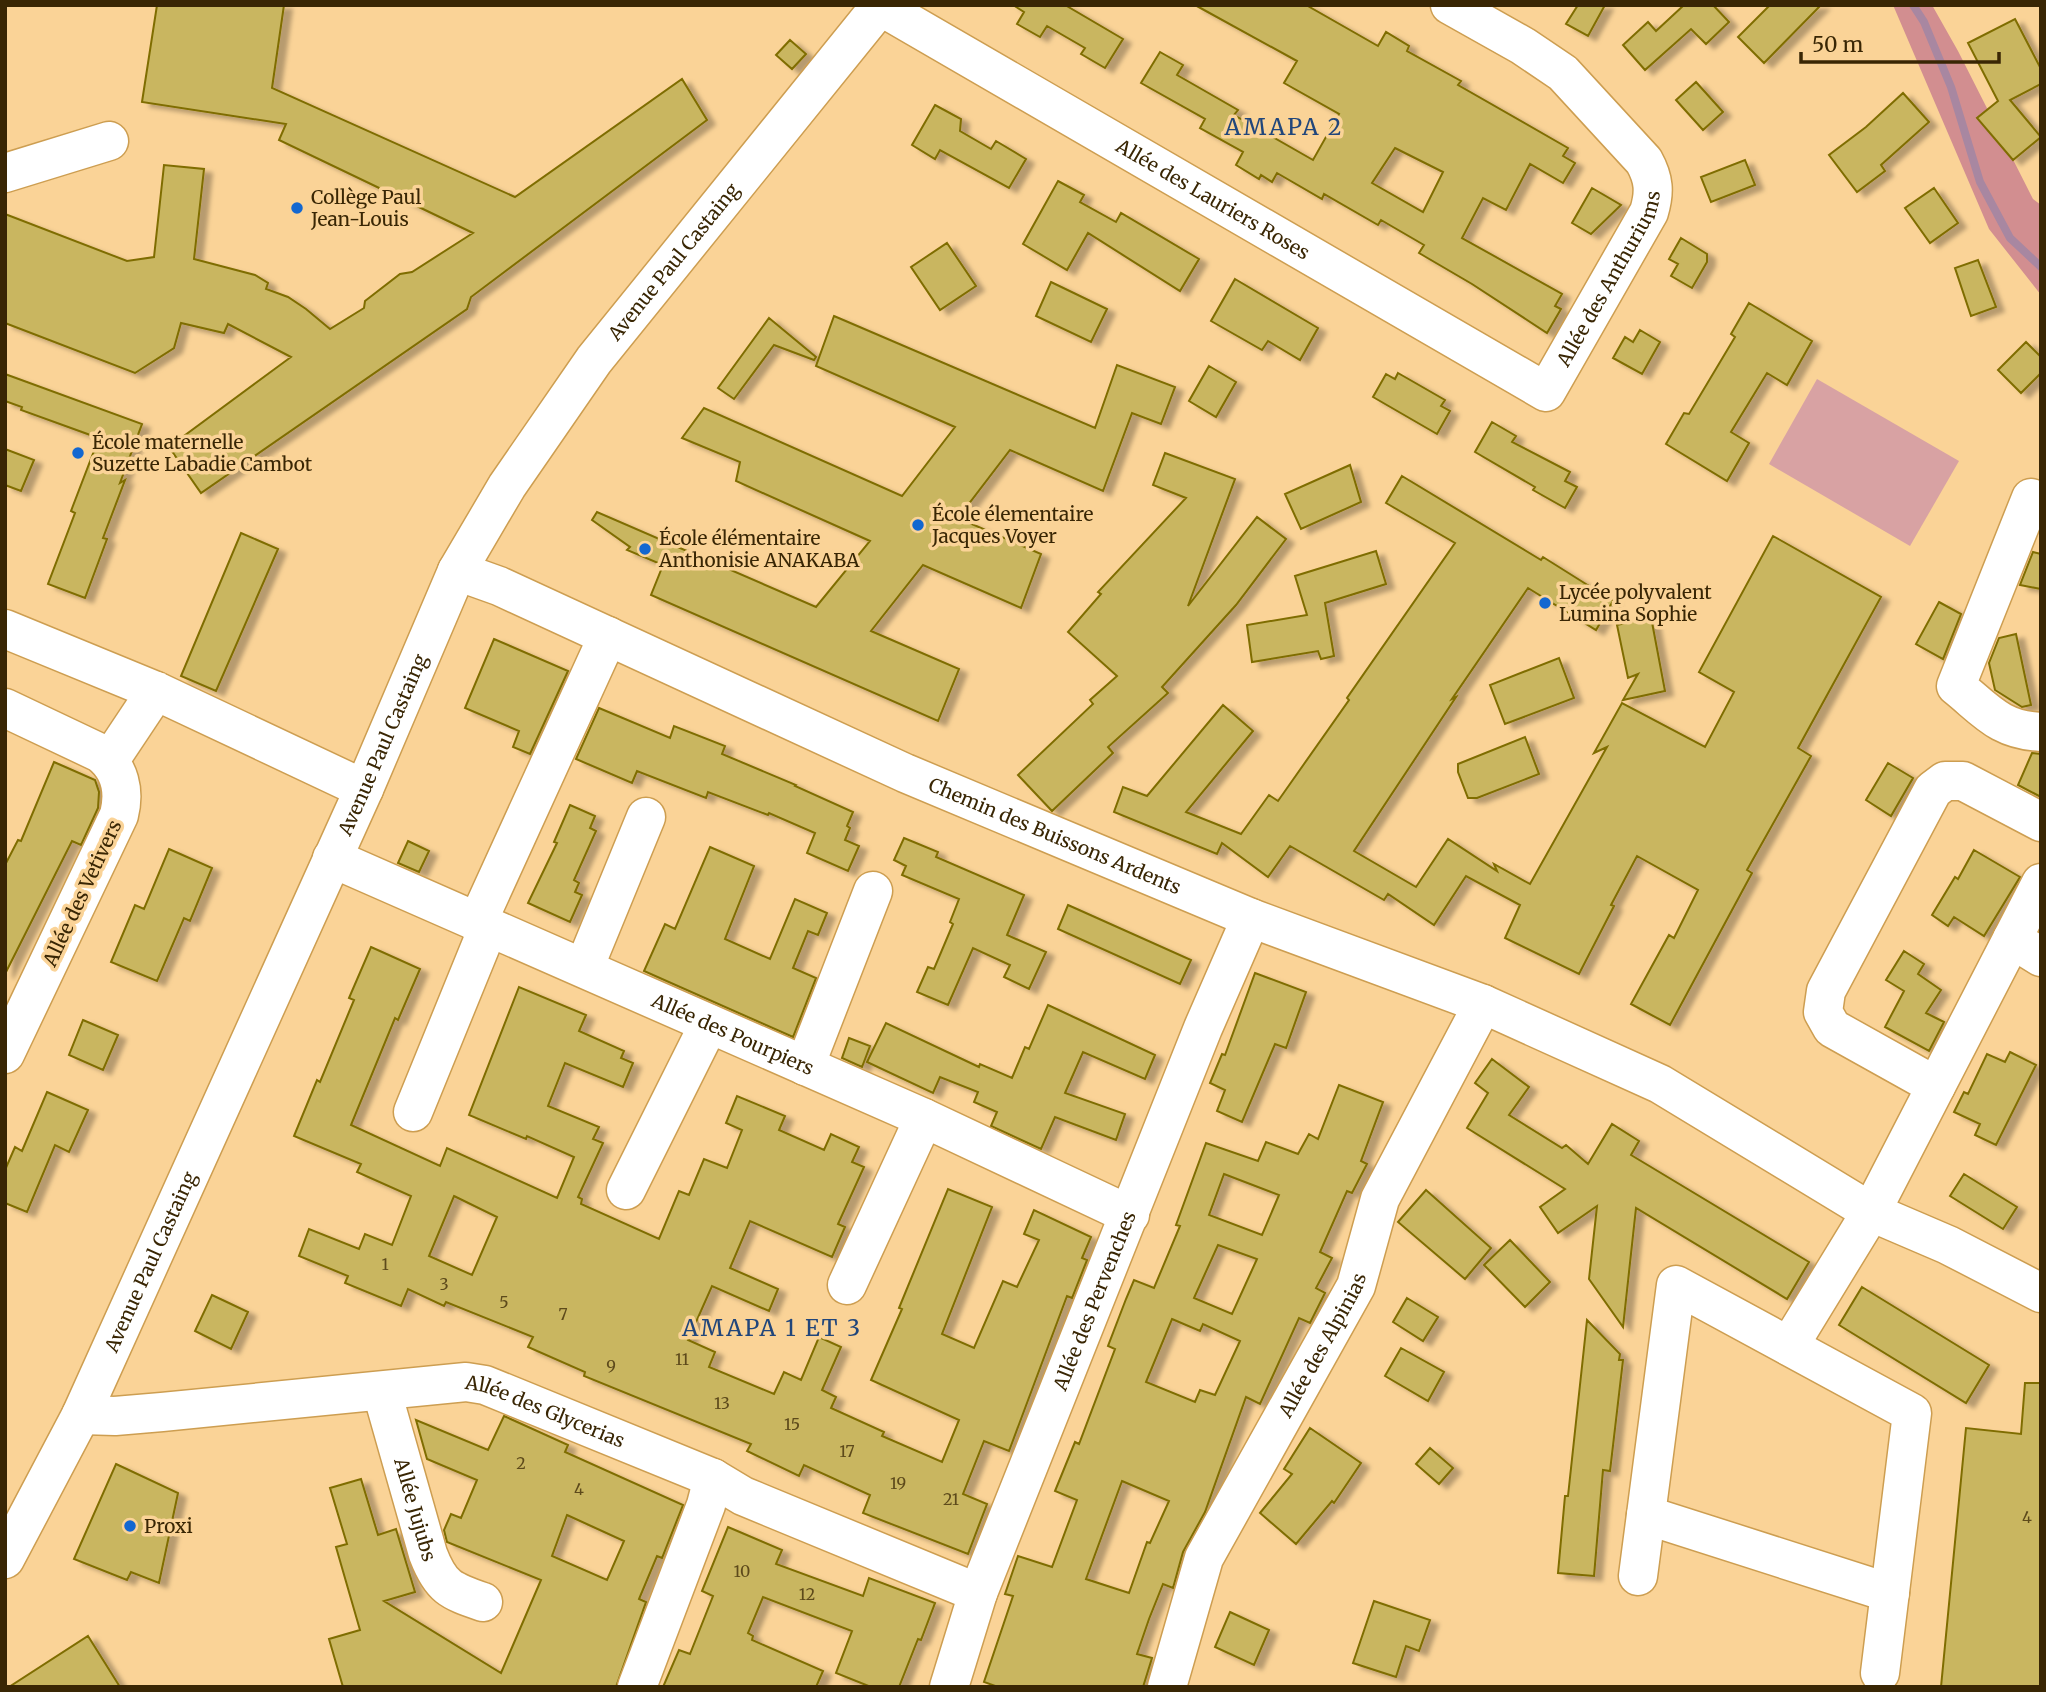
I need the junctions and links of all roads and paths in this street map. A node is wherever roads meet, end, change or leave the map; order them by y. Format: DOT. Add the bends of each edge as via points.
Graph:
graph roads {
  1 [pos="881,5"];
  2 [pos="1450,5"];
  3 [pos="109,141"];
  4 [pos="5,173"];
  5 [pos="1546,392"];
  6 [pos="2031,498"];
  7 [pos="457,571"];
  8 [pos="5,629"];
  9 [pos="608,636"];
  10 [pos="156,691"];
  11 [pos="5,708"];
  12 [pos="2041,732"];
  13 [pos="110,760"];
  14 [pos="364,789"];
  15 [pos="646,817"];
  16 [pos="2041,822"];
  17 [pos="332,858"];
  18 [pos="2041,883"];
  19 [pos="873,891"];
  20 [pos="1251,918"];
  21 [pos="483,925"];
  22 [pos="2026,948"];
  23 [pos="584,968"];
  24 [pos="1483,1004"];
  25 [pos="709,1024"];
  26 [pos="5,1054"];
  27 [pos="805,1066"];
  28 [pos="1936,1086"];
  29 [pos="413,1112"];
  30 [pos="923,1118"];
  31 [pos="626,1191"];
  32 [pos="1871,1212"];
  33 [pos="1130,1215"];
  34 [pos="847,1285"];
  35 [pos="2041,1293"];
  36 [pos="1789,1346"];
  37 [pos="382,1392"];
  38 [pos="81,1415"];
  39 [pos="713,1478"];
  40 [pos="1646,1515"];
  41 [pos="5,1559"];
  42 [pos="1638,1576"];
  43 [pos="978,1593"];
  44 [pos="1890,1593"];
  45 [pos="483,1602"];
  46 [pos="1880,1673"];
  47 [pos="638,1687"];
  48 [pos="949,1687"];
  49 [pos="1167,1687"];
  1 -- 5 [label="street, Allée des Lauriers Roses"];
  1 -- 7 [label="street, Avenue Paul Castaing" via="594,360 507,486"];
  2 -- 5 [label="street, Allée des Anthuriums" via="1563,74 1651,173 1654,187 1646,219"];
  3 -- 4 [label="street"];
  6 -- 12 [label="street" via="1956,686 1997,722 2024,732"];
  7 -- 9 [label="street, Chemin des Buissons Ardents"];
  7 -- 14 [label="street, Avenue Paul Castaing"];
  8 -- 10 [label="street"];
  9 -- 20 [label="street, Chemin des Buissons Ardents" via="905,773"];
  9 -- 21 [label="street"];
  10 -- 13 [label="street"];
  10 -- 14 [label="street"];
  11 -- 13 [label="street"];
  13 -- 26 [label="street, Allée des Vetivers" via="122,794 119,815"];
  14 -- 17 [label="street, Avenue Paul Castaing"];
  15 -- 23 [label="street"];
  16 -- 28 [label="street" via="1963,781 1945,781 1933,790 1826,991 1823,1012 1832,1028"];
  17 -- 21 [label="street, Allée des Pourpiers"];
  17 -- 38 [label="street, Avenue Paul Castaing"];
  18 -- 22 [label="street"];
  19 -- 27 [label="street"];
  20 -- 24 [label="street, Chemin des Buissons Ardents"];
  20 -- 33 [label="street, Allée des Pervenches"];
  21 -- 23 [label="street, Allée des Pourpiers"];
  21 -- 29 [label="street"];
  22 -- 28 [label="street"];
  23 -- 25 [label="street, Allée des Pourpiers"];
  24 -- 32 [label="street, Chemin des Buissons Ardents" via="1660,1084"];
  24 -- 49 [label="street, Allée des Alpinias" via="1380,1199 1356,1286 1204,1558"];
  25 -- 27 [label="street, Allée des Pourpiers"];
  25 -- 31 [label="street"];
  27 -- 30 [label="street, Allée des Pourpiers"];
  28 -- 32 [label="street"];
  30 -- 33 [label="street, Allée des Pourpiers"];
  30 -- 34 [label="street"];
  32 -- 35 [label="street, Chemin des Buissons Ardents"];
  32 -- 36 [label="street"];
  33 -- 43 [label="street, Allée des Pervenches"];
  36 -- 40 [label="street" via="1676,1285"];
  36 -- 44 [label="street" via="1912,1413"];
  37 -- 38 [label="street, Allée des Glycerias" via="115,1416"];
  37 -- 39 [label="street, Allée des Glycerias" via="466,1382 485,1385"];
  37 -- 45 [label="street, Allée Jujubs" via="437,1576 449,1589"];
  38 -- 41 [label="street, Avenue Paul Castaing"];
  39 -- 43 [label="street, Allée des Glycerias" via="743,1496"];
  39 -- 47 [label="street"];
  40 -- 42 [label="street"];
  40 -- 44 [label="street"];
  43 -- 48 [label="street, Allée des Pervenches"];
  44 -- 46 [label="street"];
}
